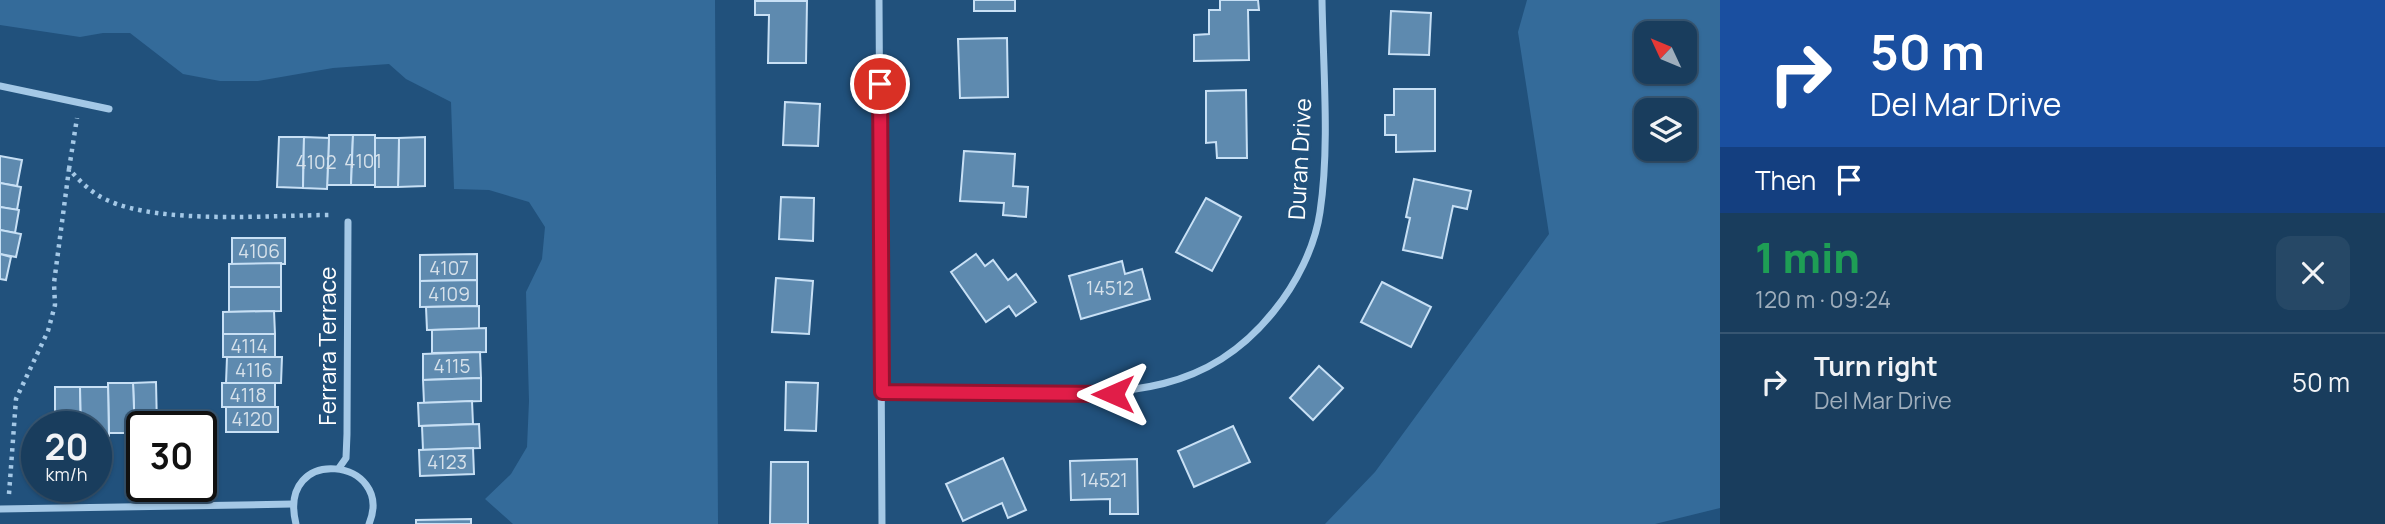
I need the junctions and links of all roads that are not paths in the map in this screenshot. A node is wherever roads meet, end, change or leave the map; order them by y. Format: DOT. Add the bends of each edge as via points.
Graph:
graph roads {
  1 [pos="879,0"];
  2 [pos="1322,0"];
  3 [pos="0,86"];
  4 [pos="109,109"];
  5 [pos="348,222"];
  6 [pos="882,392"];
  7 [pos="339,468"];
  8 [pos="293,504"];
  9 [pos="4,508"];
  10 [pos="296,524"];
  11 [pos="369,524"];
  12 [pos="881,524"];
  1 -- 6 [label="street"];
  2 -- 6 [label="street, Duran Drive" via="1320,212 1300,272 1259,331 1223,360 1188,378 1151,389 1113,394"];
  3 -- 4 [label="street"];
  5 -- 7 [label="street, Ferrara Terrace" via="347,434 346,458"];
  6 -- 12 [label="street"];
  7 -- 8 [label="street" via="307,476"];
  7 -- 11 [label="street" via="365,484 373,506"];
  8 -- 9 [label="street"];
  8 -- 10 [label="street"];
}
